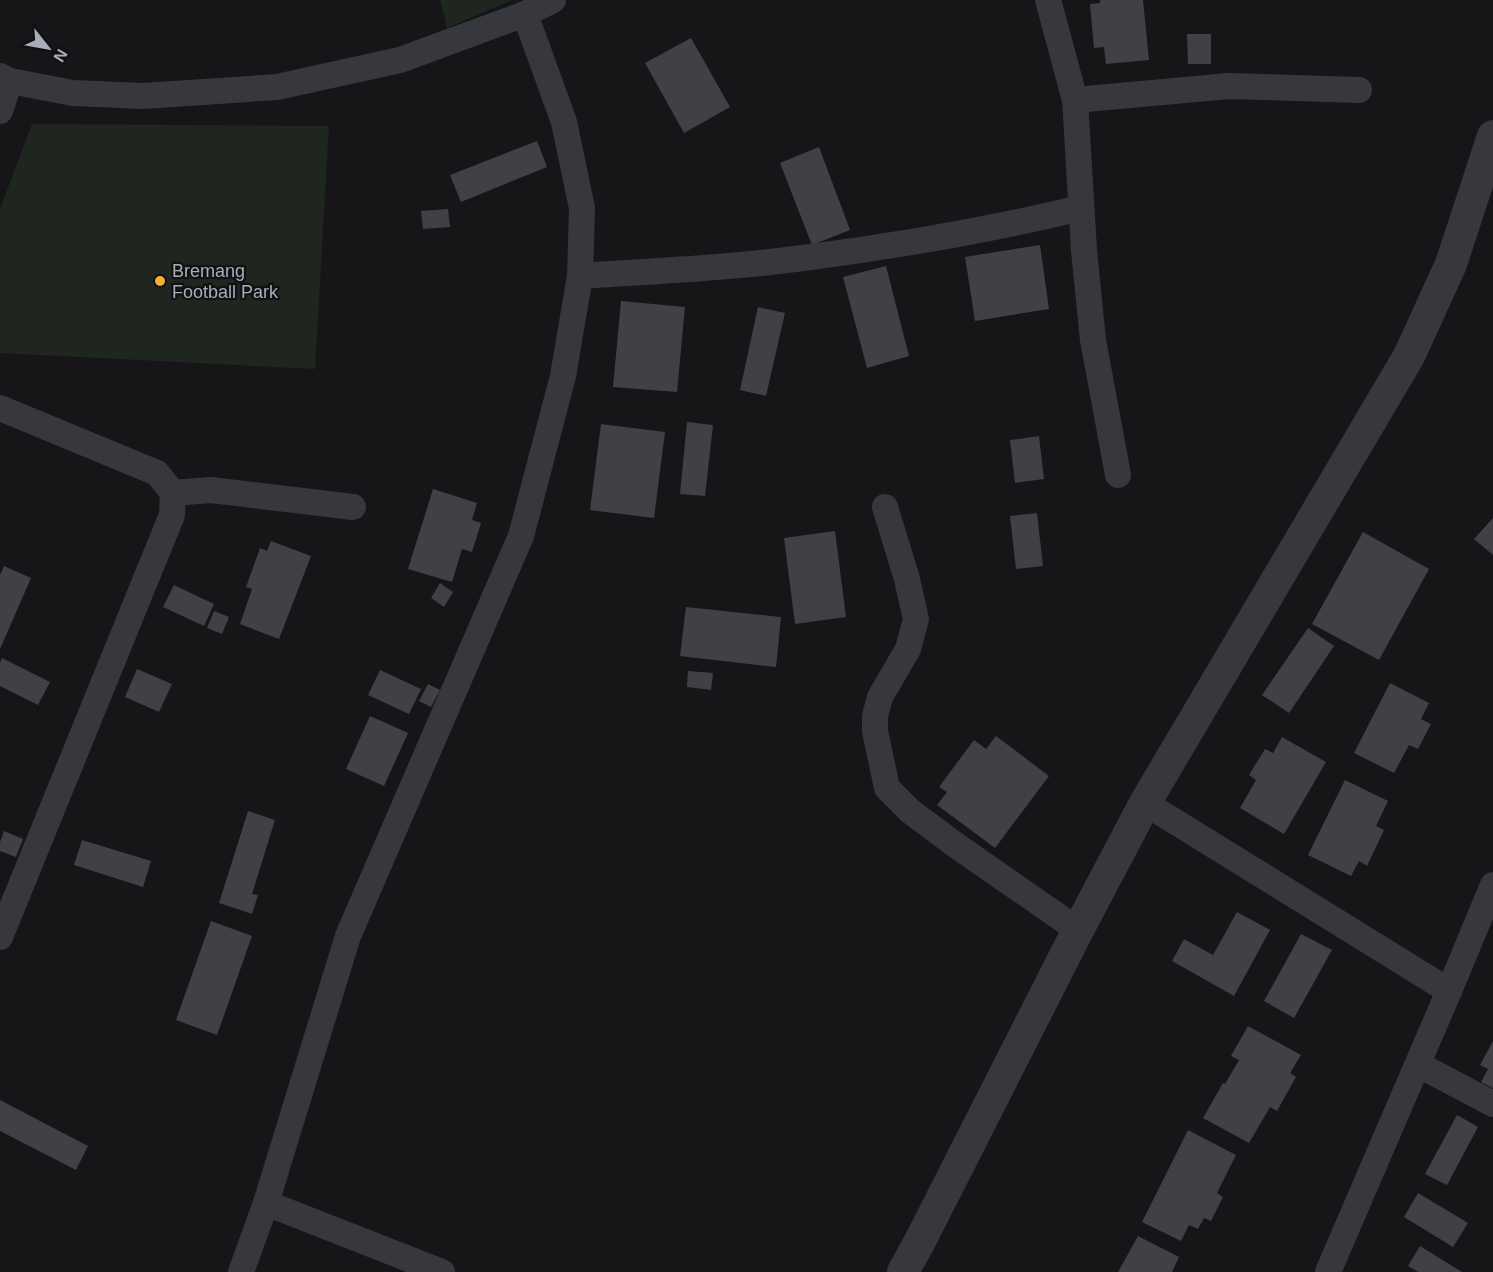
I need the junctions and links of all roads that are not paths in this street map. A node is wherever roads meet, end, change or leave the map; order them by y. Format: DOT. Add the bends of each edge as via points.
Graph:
graph roads {
  1 [pos="553,0"];
  2 [pos="1048,0"];
  3 [pos="525,14"];
  4 [pos="5,78"];
  5 [pos="1359,90"];
  6 [pos="1075,100"];
  7 [pos="0,111"];
  8 [pos="1493,136"];
  9 [pos="1081,208"];
  10 [pos="580,276"];
  11 [pos="0,408"];
  12 [pos="1118,475"];
  13 [pos="173,493"];
  14 [pos="353,507"];
  15 [pos="885,507"];
  16 [pos="1145,803"];
  17 [pos="1493,885"];
  18 [pos="1078,930"];
  19 [pos="0,937"];
  20 [pos="1449,991"];
  21 [pos="1419,1065"];
  22 [pos="1493,1104"];
  23 [pos="266,1203"];
  24 [pos="241,1272"];
  25 [pos="442,1272"];
  26 [pos="903,1272"];
  27 [pos="1328,1272"];
  1 -- 3 [label="street"];
  2 -- 6 [label="street"];
  3 -- 4 [label="street" via="400,60 277,87 144,96 73,93"];
  3 -- 10 [label="street" via="564,122 582,208"];
  4 -- 7 [label="street"];
  5 -- 6 [label="street" via="1220,86"];
  6 -- 9 [label="street"];
  8 -- 16 [label="street" via="1451,264 1409,356"];
  9 -- 10 [label="street" via="944,238 800,259"];
  9 -- 12 [label="street" via="1093,340"];
  10 -- 23 [label="street" via="563,376 521,536 348,936"];
  11 -- 13 [label="street" via="157,473"];
  13 -- 14 [label="street" via="212,490"];
  13 -- 19 [label="street" via="172,516"];
  15 -- 18 [label="street" via="916,619 908,648 880,697 875,716 887,788 910,811 957,846"];
  16 -- 18 [label="street"];
  16 -- 20 [label="street"];
  17 -- 20 [label="street"];
  18 -- 26 [label="street"];
  20 -- 21 [label="street"];
  21 -- 22 [label="street"];
  21 -- 27 [label="street"];
  23 -- 24 [label="street"];
  23 -- 25 [label="street"];
}
